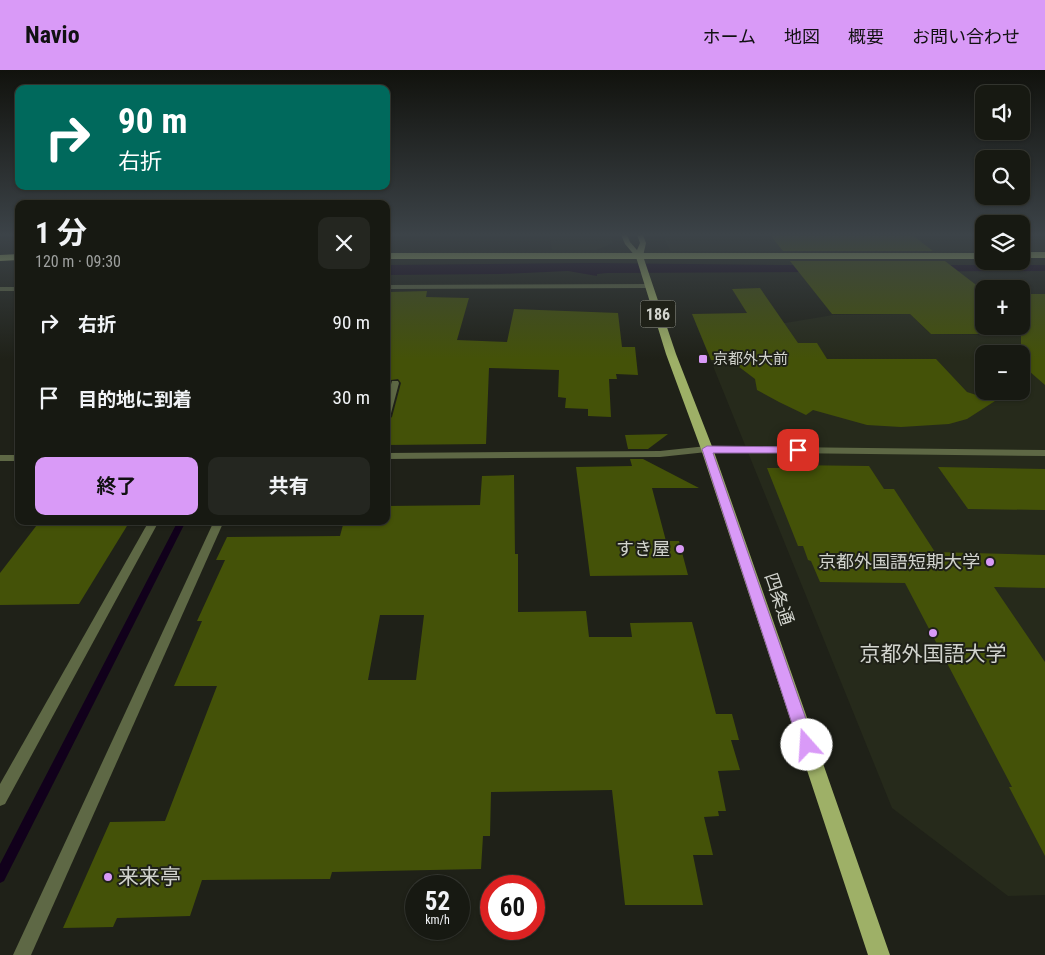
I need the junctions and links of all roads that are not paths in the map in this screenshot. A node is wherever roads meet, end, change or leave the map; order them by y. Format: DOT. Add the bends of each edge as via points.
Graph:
graph roads {
  1 [pos="646,276"];
  2 [pos="647,280"];
  3 [pos="390,287"];
  4 [pos="0,289"];
  5 [pos="15,289"];
  6 [pos="395,383"];
  7 [pos="390,402"];
  8 [pos="707,449"];
  9 [pos="1045,453"];
  10 [pos="390,456"];
  11 [pos="0,458"];
  12 [pos="15,458"];
  13 [pos="152,525"];
  14 [pos="217,525"];
  15 [pos="0,799"];
  16 [pos="22,955"];
  17 [pos="879,955"];
  1 -- 2 [label="main road, 四条通 / 186"];
  2 -- 3 [label="street"];
  2 -- 8 [label="main road, 四条通 / 186"];
  4 -- 5 [label="street"];
  6 -- 7 [label="street"];
  8 -- 9 [label="street"];
  8 -- 10 [label="street" via="660,454"];
  8 -- 17 [label="main road, 四条通 / 186"];
  11 -- 12 [label="street"];
  13 -- 15 [label="street"];
  14 -- 16 [label="street"];
}
